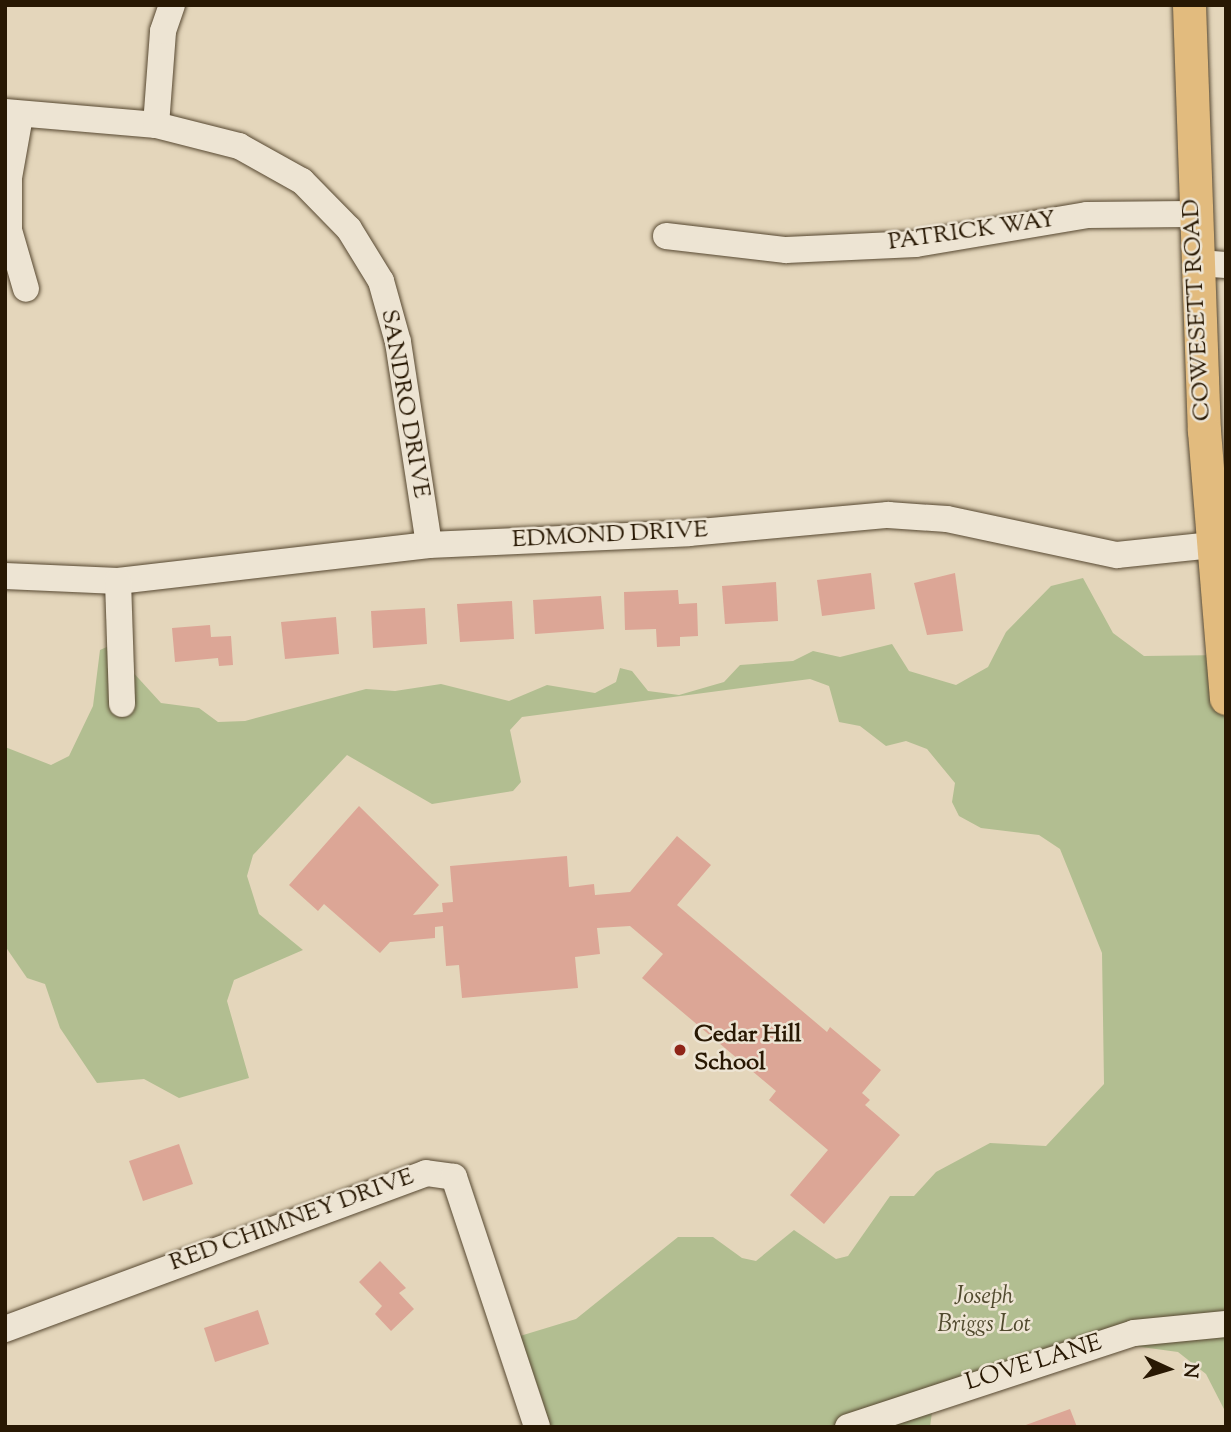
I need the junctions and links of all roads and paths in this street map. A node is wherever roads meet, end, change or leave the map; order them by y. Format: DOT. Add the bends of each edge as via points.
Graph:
graph roads {
  1 [pos="172,5"];
  2 [pos="1189,5"];
  3 [pos="12,114"];
  4 [pos="156,125"];
  5 [pos="1194,214"];
  6 [pos="666,236"];
  7 [pos="1212,264"];
  8 [pos="26,289"];
  9 [pos="429,545"];
  10 [pos="1212,545"];
  11 [pos="5,576"];
  12 [pos="118,581"];
  13 [pos="1226,698"];
  14 [pos="122,704"];
  15 [pos="1226,1324"];
  16 [pos="5,1329"];
  17 [pos="537,1427"];
  18 [pos="848,1427"];
  1 -- 4 [label="street" via="163,31"];
  2 -- 5 [label="main road, COWESETT ROAD"];
  3 -- 4 [label="street, SANDRO DRIVE" via="110,117"];
  3 -- 8 [label="street" via="9,230"];
  4 -- 9 [label="street, SANDRO DRIVE" via="249,152 302,181 349,229 381,281 398,342"];
  5 -- 6 [label="street, PATRICK WAY" via="1087,215 916,244 799,250"];
  5 -- 7 [label="main road, COWESETT ROAD"];
  7 -- 10 [label="main road, COWESETT ROAD"];
  9 -- 10 [label="street, EDMOND DRIVE" via="663,535 888,514 947,519 1117,555"];
  9 -- 12 [label="street, EDMOND DRIVE"];
  10 -- 13 [label="main road, COWESETT ROAD"];
  11 -- 12 [label="street, EDMOND DRIVE"];
  12 -- 14 [label="street"];
  15 -- 18 [label="street, LOVE LANE" via="1134,1333"];
  16 -- 17 [label="street, RED CHIMNEY DRIVE" via="426,1173 454,1177"];
}
